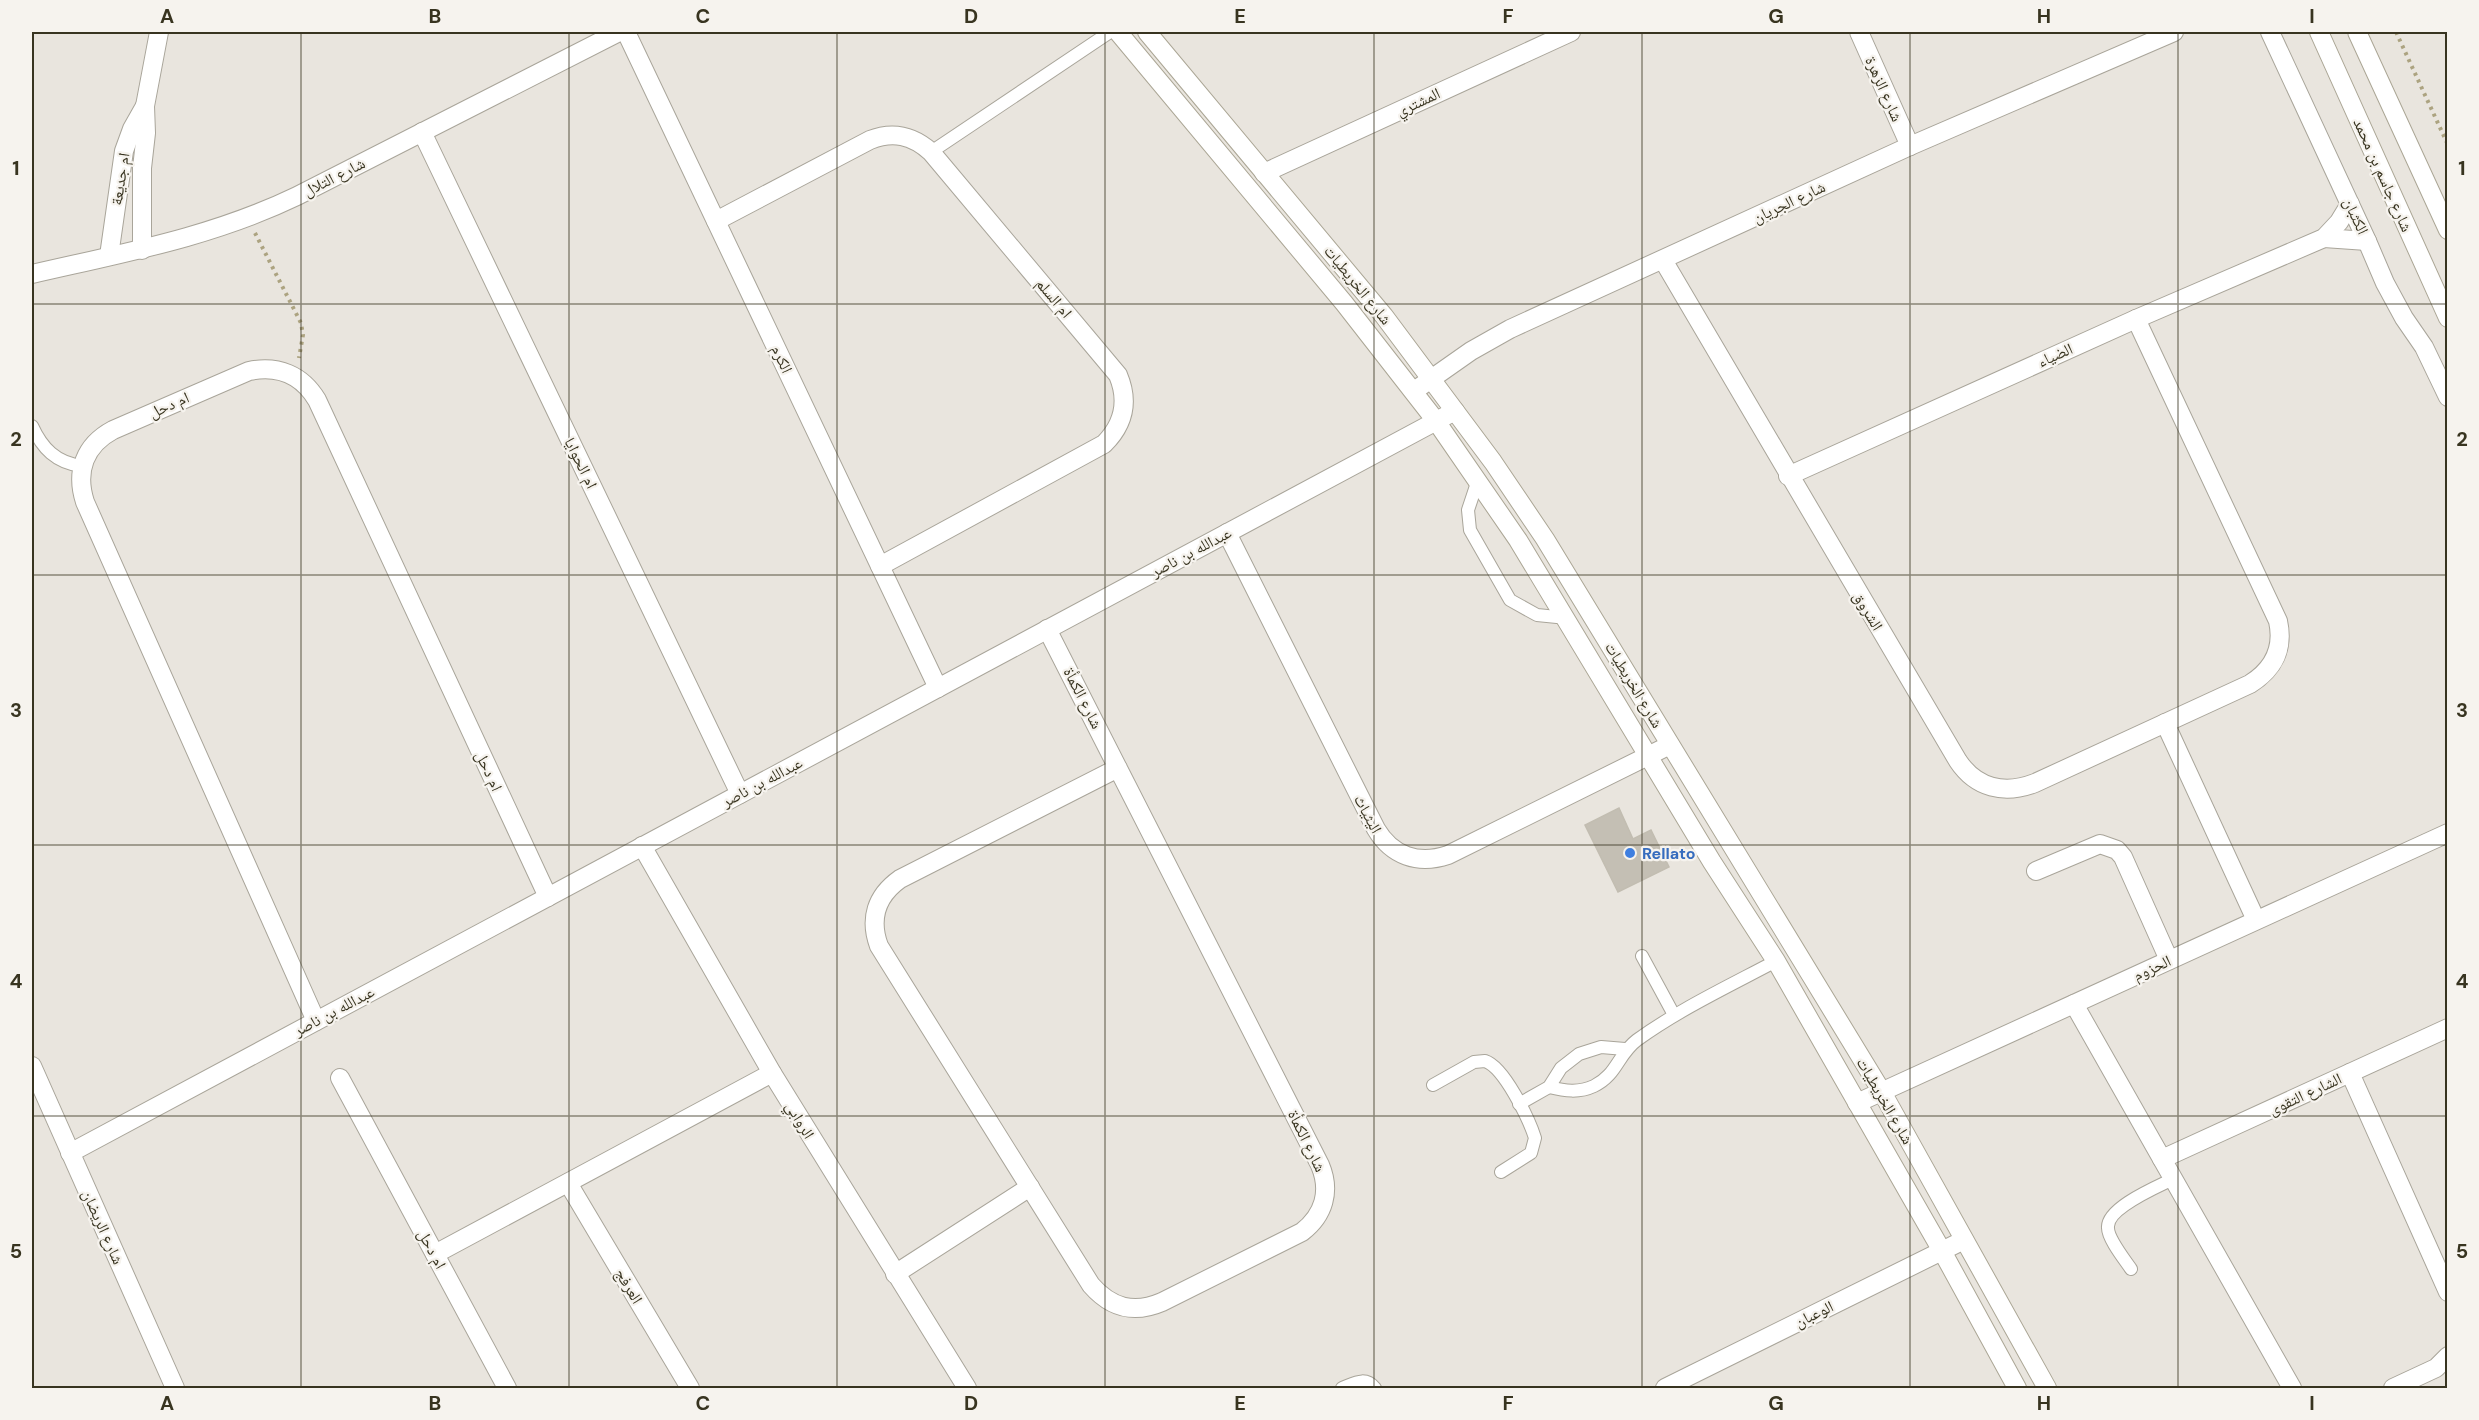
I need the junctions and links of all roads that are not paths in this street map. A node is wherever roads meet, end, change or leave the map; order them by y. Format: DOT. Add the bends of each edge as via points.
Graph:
graph roads {
  1 [pos="159,32"];
  2 [pos="619,32"];
  3 [pos="626,32"];
  4 [pos="1110,32"];
  5 [pos="1118,32"];
  6 [pos="1147,32"];
  7 [pos="1571,32"];
  8 [pos="1859,32"];
  9 [pos="2174,32"];
  10 [pos="2270,32"];
  11 [pos="2319,32"];
  12 [pos="2358,32"];
  13 [pos="145,106"];
  14 [pos="422,132"];
  15 [pos="1910,146"];
  16 [pos="931,152"];
  17 [pos="1264,173"];
  18 [pos="2350,204"];
  19 [pos="716,221"];
  20 [pos="2448,230"];
  21 [pos="2324,238"];
  22 [pos="2367,241"];
  23 [pos="142,249"];
  24 [pos="109,256"];
  25 [pos="1663,260"];
  26 [pos="32,274"];
  27 [pos="2448,318"];
  28 [pos="2136,319"];
  29 [pos="1431,379"];
  30 [pos="1414,391"];
  31 [pos="2448,397"];
  32 [pos="1455,411"];
  33 [pos="1436,421"];
  34 [pos="32,426"];
  35 [pos="82,466"];
  36 [pos="1788,476"];
  37 [pos="1478,480"];
  38 [pos="1227,533"];
  39 [pos="880,566"];
  40 [pos="1567,618"];
  41 [pos="1047,629"];
  42 [pos="938,688"];
  43 [pos="2165,723"];
  44 [pos="1670,745"];
  45 [pos="1648,756"];
  46 [pos="1118,768"];
  47 [pos="740,794"];
  48 [pos="2448,833"];
  49 [pos="642,846"];
  50 [pos="2036,871"];
  51 [pos="548,897"];
  52 [pos="2256,920"];
  53 [pos="1642,956"];
  54 [pos="2169,960"];
  55 [pos="1776,961"];
  56 [pos="2074,1004"];
  57 [pos="1674,1015"];
  58 [pos="316,1020"];
  59 [pos="2448,1028"];
  60 [pos="1625,1049"];
  61 [pos="32,1066"];
  62 [pos="772,1073"];
  63 [pos="2350,1073"];
  64 [pos="340,1078"];
  65 [pos="1433,1084"];
  66 [pos="1549,1087"];
  67 [pos="1882,1092"];
  68 [pos="1857,1103"];
  69 [pos="1519,1104"];
  70 [pos="70,1153"];
  71 [pos="2162,1159"];
  72 [pos="1501,1172"];
  73 [pos="2173,1179"];
  74 [pos="568,1183"];
  75 [pos="1030,1187"];
  76 [pos="1964,1240"];
  77 [pos="1942,1251"];
  78 [pos="435,1254"];
  79 [pos="2131,1269"];
  80 [pos="895,1275"];
  81 [pos="2448,1292"];
  82 [pos="2448,1356"];
  83 [pos="175,1389"];
  84 [pos="507,1389"];
  85 [pos="690,1389"];
  86 [pos="967,1389"];
  87 [pos="1342,1389"];
  88 [pos="1375,1389"];
  89 [pos="1665,1389"];
  90 [pos="2017,1389"];
  91 [pos="2047,1389"];
  92 [pos="2292,1389"];
  93 [pos="2393,1389"];
  1 -- 13 [label="street, ام جديعة"];
  2 -- 14 [label="street, شارع التلال"];
  3 -- 19 [label="street, الكرم"];
  4 -- 16 [label="lane"];
  5 -- 30 [label="street, شارع الخريطيات"];
  6 -- 17 [label="street, شارع الخريطيات"];
  7 -- 17 [label="street, المشتري"];
  8 -- 15 [label="street, شارع الزهرة"];
  9 -- 15 [label="street, شارع الجريان"];
  10 -- 18 [label="street, الكثبان"];
  11 -- 27 [label="street, شارع جاسم بن محمد"];
  12 -- 20 [label="street"];
  13 -- 23 [label="street, ام جديعة"];
  13 -- 24 [label="street, ام جديعة" via="124,151"];
  14 -- 23 [label="street, شارع التلال" via="248,218"];
  14 -- 47 [label="street, ام الحوايا"];
  15 -- 25 [label="street, شارع الجريان"];
  16 -- 19 [label="street, ام السلم" via="907,137 878,136"];
  16 -- 39 [label="street, ام السلم" via="1112,366 1122,385 1124,407 1118,428 1104,444"];
  17 -- 29 [label="street, شارع الخريطيات" via="1384,316"];
  18 -- 21 [label="street, الضياء"];
  18 -- 22 [label="street, الكثبان"];
  19 -- 39 [label="street, الكرم"];
  21 -- 22 [label="street, الضياء"];
  21 -- 28 [label="street, الضياء"];
  22 -- 31 [label="street, الكثبان" via="2385,283 2424,347"];
  23 -- 24 [label="street, شارع التلال"];
  24 -- 26 [label="street, شارع التلال"];
  25 -- 29 [label="street, شارع الجريان" via="1510,329"];
  25 -- 36 [label="street, الشروق"];
  28 -- 36 [label="street, الضياء"];
  28 -- 43 [label="street, الشروق" via="2280,631 2274,663 2259,678"];
  29 -- 30 [label="street, شارع الجريان"];
  29 -- 32 [label="street, شارع الخريطيات"];
  30 -- 33 [label="street, شارع الخريطيات"];
  32 -- 33 [label="street, عبدالله بن ناصر"];
  32 -- 44 [label="street, شارع الخريطيات" via="1545,539"];
  33 -- 37 [label="street, شارع الخريطيات"];
  33 -- 38 [label="street, عبدالله بن ناصر"];
  34 -- 35 [label="lane" via="39,441 56,457"];
  35 -- 51 [label="street, ام دحل" via="93,444 113,430 249,371 269,369 289,374 305,384 317,400"];
  35 -- 58 [label="street" via="85,502"];
  36 -- 43 [label="street, الشروق" via="1958,761 1972,778 1992,788 2024,787"];
  37 -- 40 [label="street, شارع الخريطيات"];
  37 -- 40 [label="lane" via="1468,510 1470,530 1510,600 1537,615"];
  38 -- 41 [label="street, عبدالله بن ناصر"];
  38 -- 45 [label="street, اليثياث" via="1376,830 1401,855 1424,860 1448,855"];
  39 -- 42 [label="street, الكرم"];
  40 -- 45 [label="street, شارع الخريطيات"];
  41 -- 42 [label="street, عبدالله بن ناصر"];
  41 -- 46 [label="street, شارع الكمأة"];
  42 -- 47 [label="street, عبدالله بن ناصر"];
  43 -- 52 [label="street"];
  44 -- 45 [label="street, اليثياث"];
  44 -- 67 [label="street, شارع الخريطيات"];
  45 -- 55 [label="street, شارع الخريطيات"];
  46 -- 75 [label="street, شارع الكمأة" via="900,879 889,887 876,909 875,934 879,946"];
  46 -- 75 [label="street, شارع الكمأة" via="1320,1165 1325,1197 1317,1217 1302,1232 1162,1302 1129,1309 1107,1301 1091,1285"];
  47 -- 49 [label="street, عبدالله بن ناصر"];
  48 -- 52 [label="street, الحزوم"];
  49 -- 51 [label="street, عبدالله بن ناصر"];
  49 -- 62 [label="street, الروابي"];
  50 -- 54 [label="street" via="2100,844 2117,850"];
  51 -- 58 [label="street, عبدالله بن ناصر"];
  52 -- 54 [label="street, الحزوم"];
  53 -- 57 [label="lane"];
  54 -- 56 [label="street, الحزوم"];
  55 -- 57 [label="lane"];
  55 -- 68 [label="street, شارع الخريطيات"];
  56 -- 67 [label="street, الحزوم"];
  56 -- 71 [label="street"];
  57 -- 60 [label="lane"];
  58 -- 70 [label="street, عبدالله بن ناصر"];
  59 -- 63 [label="street, الشارع التقوى"];
  60 -- 66 [label="lane" via="1601,1047 1580,1054 1561,1068"];
  60 -- 66 [label="lane" via="1614,1070 1596,1085 1573,1091"];
  61 -- 70 [label="street, شارع الريضان"];
  62 -- 74 [label="street"];
  62 -- 80 [label="street, الروابي"];
  63 -- 71 [label="street, الشارع التقوى"];
  63 -- 81 [label="street"];
  64 -- 78 [label="street, ام دحل"];
  65 -- 69 [label="lane" via="1485,1060 1498,1070"];
  66 -- 69 [label="lane"];
  67 -- 68 [label="street, الحزوم"];
  67 -- 76 [label="street, شارع الخريطيات"];
  68 -- 77 [label="street, شارع الخريطيات"];
  69 -- 72 [label="lane" via="1535,1144 1531,1153"];
  70 -- 83 [label="street, شارع الريضان"];
  71 -- 73 [label="street"];
  73 -- 79 [label="lane" via="2118,1209 2111,1217 2107,1228 2110,1236"];
  73 -- 92 [label="street"];
  74 -- 78 [label="street"];
  74 -- 85 [label="street, العرفج"];
  75 -- 80 [label="street"];
  76 -- 77 [label="street, الوعبان"];
  76 -- 91 [label="street, شارع الخريطيات"];
  77 -- 89 [label="street, الوعبان"];
  77 -- 90 [label="street, شارع الخريطيات"];
  78 -- 84 [label="street, ام دحل"];
  80 -- 86 [label="street, الروابي"];
  82 -- 93 [label="street" via="2436,1368"];
  87 -- 88 [label="lane" via="1361,1380"];
}
